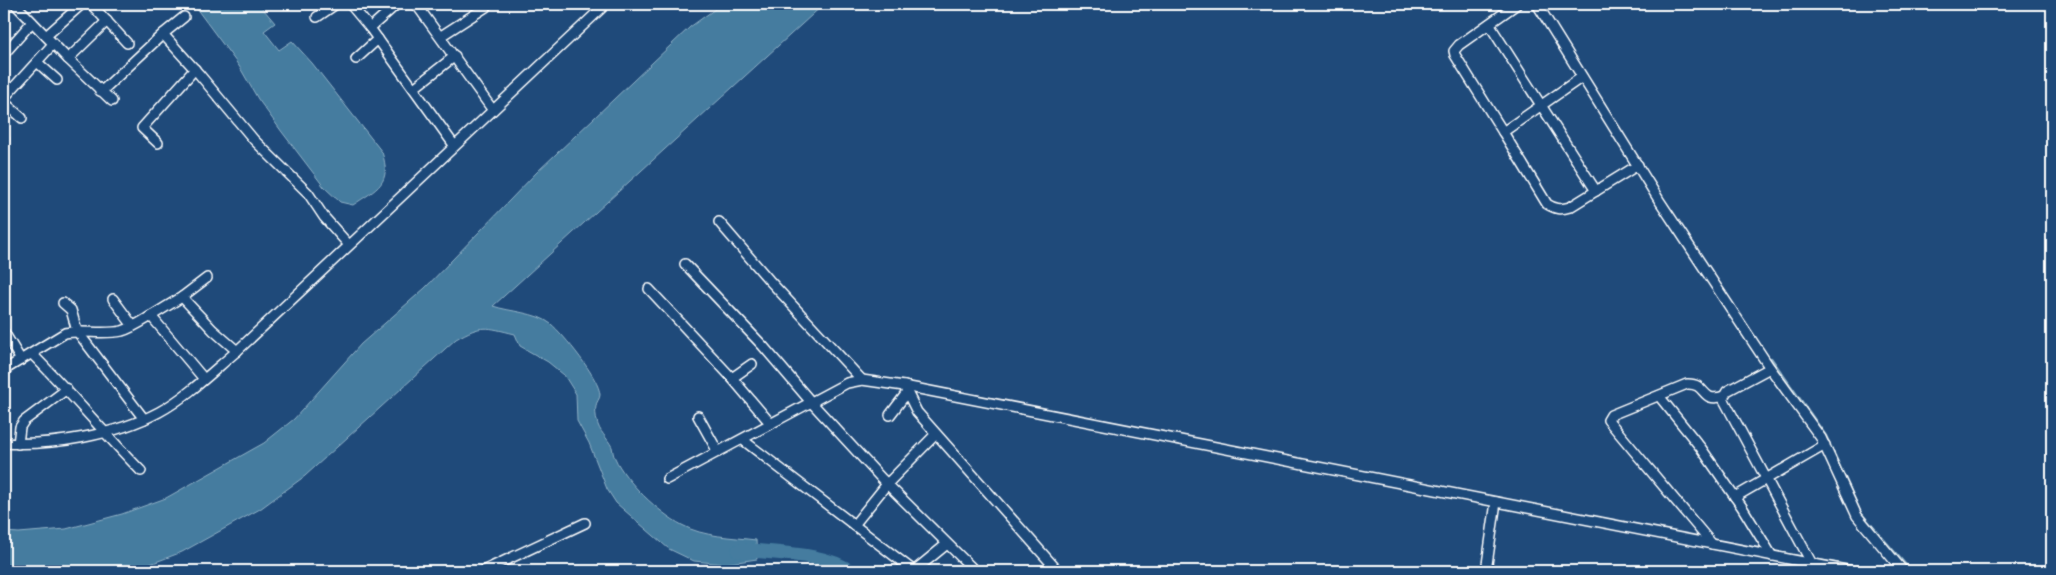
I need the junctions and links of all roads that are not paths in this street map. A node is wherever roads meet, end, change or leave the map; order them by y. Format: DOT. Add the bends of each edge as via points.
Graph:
graph roads {
  1 [pos="14,4"];
  2 [pos="82,4"];
  3 [pos="91,4"];
  4 [pos="336,4"];
  5 [pos="350,4"];
  6 [pos="397,4"];
  7 [pos="416,4"];
  8 [pos="606,4"];
  9 [pos="1517,4"];
  10 [pos="1538,4"];
  11 [pos="486,7"];
  12 [pos="184,17"];
  13 [pos="317,17"];
  14 [pos="107,21"];
  15 [pos="32,22"];
  16 [pos="1489,24"];
  17 [pos="370,28"];
  18 [pos="163,34"];
  19 [pos="46,36"];
  20 [pos="441,36"];
  21 [pos="378,40"];
  22 [pos="127,43"];
  23 [pos="53,44"];
  24 [pos="4,54"];
  25 [pos="455,56"];
  26 [pos="68,59"];
  27 [pos="356,59"];
  28 [pos="37,62"];
  29 [pos="195,69"];
  30 [pos="1582,77"];
  31 [pos="57,80"];
  32 [pos="414,88"];
  33 [pos="100,91"];
  34 [pos="4,98"];
  35 [pos="112,101"];
  36 [pos="4,102"];
  37 [pos="1540,106"];
  38 [pos="492,110"];
  39 [pos="22,118"];
  40 [pos="1502,132"];
  41 [pos="158,143"];
  42 [pos="454,146"];
  43 [pos="1638,165"];
  44 [pos="1596,191"];
  45 [pos="719,222"];
  46 [pos="349,245"];
  47 [pos="686,264"];
  48 [pos="207,278"];
  49 [pos="649,289"];
  50 [pos="182,297"];
  51 [pos="113,299"];
  52 [pos="63,303"];
  53 [pos="151,316"];
  54 [pos="134,326"];
  55 [pos="77,331"];
  56 [pos="4,332"];
  57 [pos="236,350"];
  58 [pos="32,354"];
  59 [pos="21,360"];
  60 [pos="752,364"];
  61 [pos="1770,368"];
  62 [pos="4,370"];
  63 [pos="732,378"];
  64 [pos="204,379"];
  65 [pos="862,380"];
  66 [pos="67,389"];
  67 [pos="905,390"];
  68 [pos="1659,396"];
  69 [pos="1724,396"];
  70 [pos="811,402"];
  71 [pos="890,415"];
  72 [pos="698,416"];
  73 [pos="144,419"];
  74 [pos="771,424"];
  75 [pos="104,432"];
  76 [pos="936,434"];
  77 [pos="743,440"];
  78 [pos="4,443"];
  79 [pos="18,444"];
  80 [pos="1824,445"];
  81 [pos="718,452"];
  82 [pos="141,472"];
  83 [pos="1768,478"];
  84 [pos="667,479"];
  85 [pos="887,484"];
  86 [pos="1735,497"];
  87 [pos="1496,502"];
  88 [pos="585,524"];
  89 [pos="854,525"];
  90 [pos="947,544"];
  91 [pos="1712,544"];
  92 [pos="1772,556"];
  93 [pos="1812,564"];
  94 [pos="483,571"];
  95 [pos="975,571"];
  96 [pos="1058,571"];
  97 [pos="1486,571"];
  98 [pos="1850,571"];
  99 [pos="1903,571"];
  1 -- 15 [label="street"];
  2 -- 19 [label="street"];
  3 -- 14 [label="street"];
  4 -- 13 [label="street"];
  5 -- 17 [label="street"];
  6 -- 17 [label="street"];
  7 -- 20 [label="street"];
  8 -- 38 [label="street"];
  9 -- 16 [label="street"];
  10 -- 30 [label="street"];
  11 -- 20 [label="street"];
  12 -- 18 [label="street"];
  14 -- 22 [label="street"];
  14 -- 26 [label="street"];
  15 -- 19 [label="street"];
  15 -- 24 [label="street"];
  16 -- 37 [label="street"];
  16 -- 40 [label="street" via="1454,51"];
  17 -- 21 [label="street"];
  18 -- 29 [label="street"];
  18 -- 33 [label="street"];
  19 -- 23 [label="street"];
  20 -- 25 [label="street"];
  21 -- 27 [label="street"];
  21 -- 32 [label="street"];
  23 -- 26 [label="street"];
  23 -- 28 [label="street"];
  25 -- 32 [label="street"];
  25 -- 38 [label="street"];
  26 -- 33 [label="street"];
  28 -- 31 [label="street"];
  28 -- 34 [label="street"];
  29 -- 41 [label="street" via="142,128"];
  29 -- 46 [label="street" via="254,140 308,193"];
  30 -- 37 [label="street"];
  30 -- 43 [label="street"];
  32 -- 42 [label="street"];
  33 -- 35 [label="street"];
  36 -- 39 [label="street"];
  37 -- 40 [label="street"];
  37 -- 44 [label="street"];
  38 -- 42 [label="street"];
  40 -- 44 [label="street" via="1547,204 1553,208 1570,207"];
  42 -- 46 [label="street"];
  43 -- 44 [label="street"];
  43 -- 61 [label="street"];
  45 -- 65 [label="street"];
  46 -- 57 [label="street"];
  47 -- 70 [label="street"];
  48 -- 50 [label="street"];
  49 -- 63 [label="street"];
  50 -- 53 [label="street"];
  50 -- 57 [label="street"];
  51 -- 54 [label="street"];
  52 -- 55 [label="street" via="72,310"];
  53 -- 54 [label="street"];
  53 -- 64 [label="street"];
  54 -- 55 [label="street" via="114,332"];
  55 -- 58 [label="street" via="47,342"];
  55 -- 73 [label="street"];
  56 -- 59 [label="street"];
  57 -- 64 [label="street"];
  58 -- 59 [label="street"];
  58 -- 66 [label="street"];
  59 -- 62 [label="street"];
  60 -- 63 [label="street"];
  61 -- 69 [label="street" via="1727,391"];
  61 -- 80 [label="street"];
  63 -- 74 [label="street"];
  64 -- 73 [label="street" via="176,401"];
  65 -- 67 [label="street"];
  65 -- 70 [label="street" via="847,383"];
  66 -- 75 [label="street"];
  66 -- 79 [label="street" via="24,421"];
  67 -- 71 [label="street"];
  67 -- 76 [label="street" via="916,412"];
  67 -- 87 [label="street"];
  68 -- 69 [label="street" via="1687,384 1698,386 1709,398"];
  68 -- 86 [label="street"];
  68 -- 91 [label="street" via="1611,415 1608,422"];
  69 -- 83 [label="street"];
  70 -- 74 [label="street"];
  70 -- 85 [label="street"];
  72 -- 81 [label="street"];
  73 -- 75 [label="street"];
  74 -- 77 [label="street"];
  75 -- 79 [label="street" via="74,439"];
  75 -- 82 [label="street"];
  76 -- 85 [label="street"];
  76 -- 96 [label="street"];
  77 -- 81 [label="street"];
  77 -- 89 [label="street"];
  78 -- 79 [label="street"];
  80 -- 83 [label="street"];
  80 -- 99 [label="street" via="1857,516"];
  81 -- 84 [label="street"];
  83 -- 86 [label="street"];
  83 -- 93 [label="street"];
  85 -- 89 [label="street"];
  85 -- 90 [label="street"];
  86 -- 92 [label="street"];
  87 -- 91 [label="street"];
  87 -- 97 [label="street"];
  88 -- 94 [label="street"];
  89 -- 90 [label="street" via="914,571"];
  90 -- 95 [label="street"];
  91 -- 92 [label="street"];
  92 -- 93 [label="street"];
  93 -- 98 [label="street"];
}
